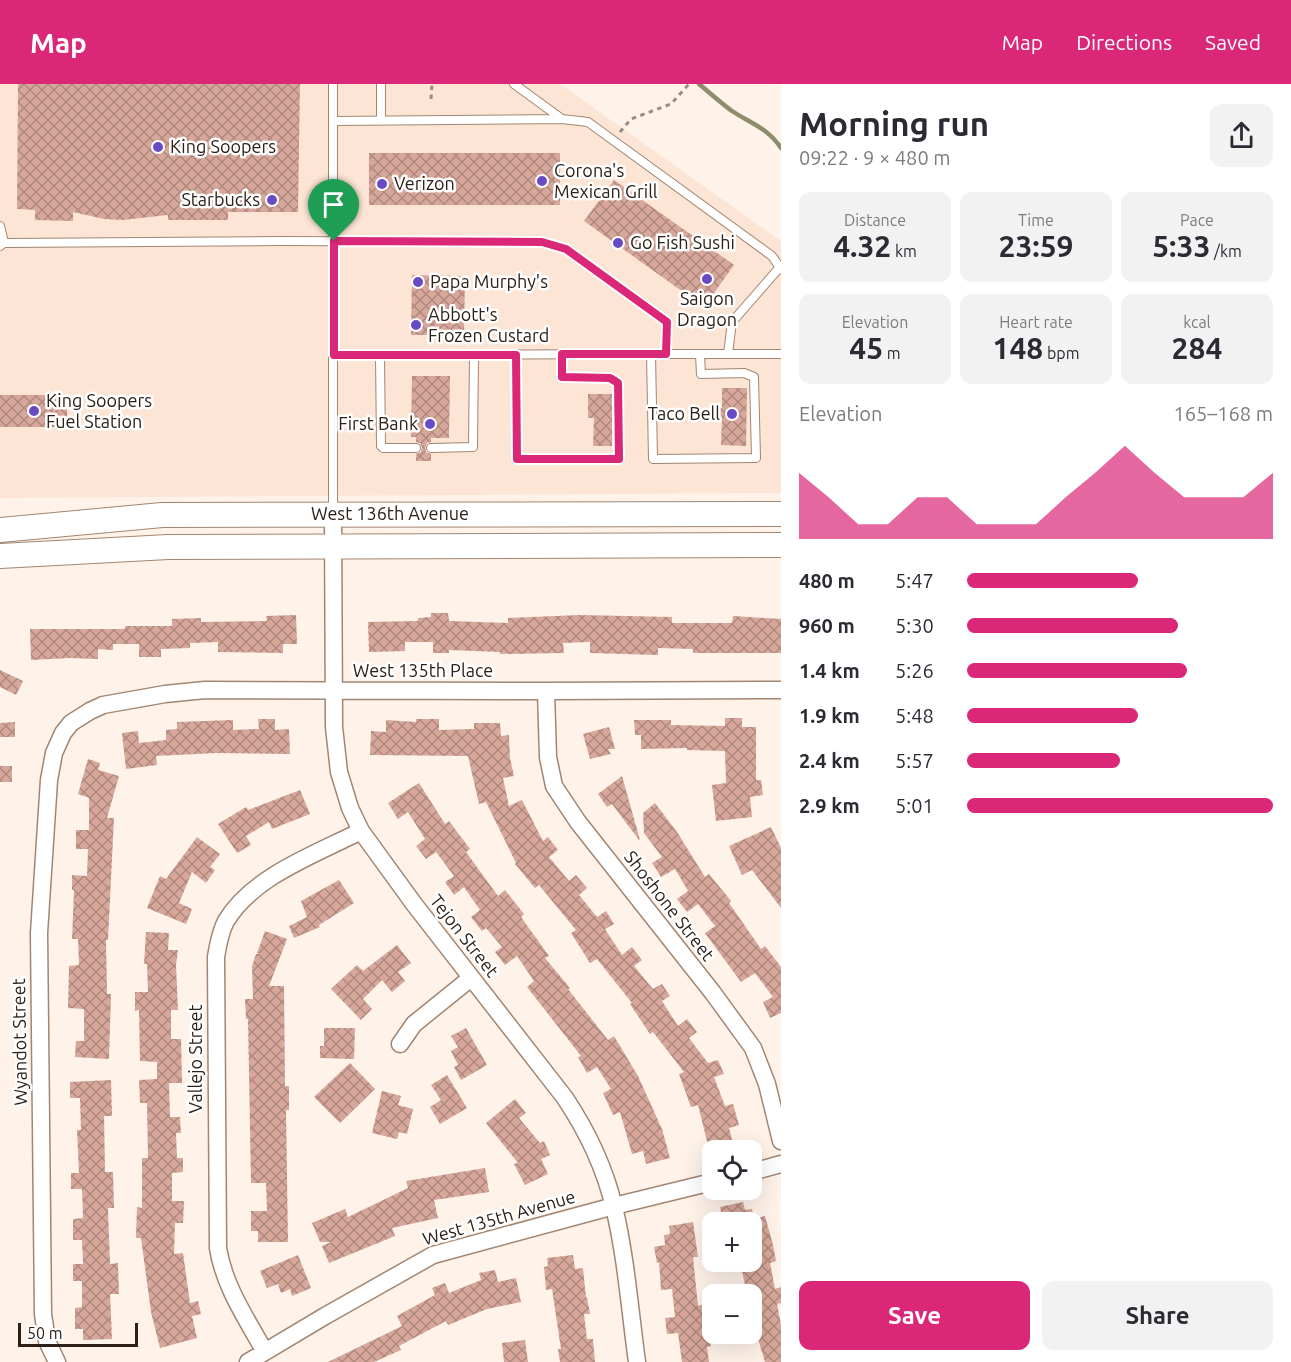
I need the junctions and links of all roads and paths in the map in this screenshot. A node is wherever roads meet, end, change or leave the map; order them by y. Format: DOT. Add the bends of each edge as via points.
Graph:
graph roads {
  1 [pos="333,84"];
  2 [pos="381,84"];
  3 [pos="432,84"];
  4 [pos="514,84"];
  5 [pos="689,84"];
  6 [pos="431,99"];
  7 [pos="562,119"];
  8 [pos="381,120"];
  9 [pos="333,121"];
  10 [pos="613,140"];
  11 [pos="0,226"];
  12 [pos="334,241"];
  13 [pos="2,244"];
  14 [pos="781,268"];
  15 [pos="562,354"];
  16 [pos="651,354"];
  17 [pos="666,354"];
  18 [pos="728,354"];
  19 [pos="781,354"];
  20 [pos="334,355"];
  21 [pos="380,355"];
  22 [pos="474,355"];
  23 [pos="516,355"];
  24 [pos="700,355"];
  25 [pos="416,448"];
  26 [pos="431,448"];
  27 [pos="333,514"];
  28 [pos="781,514"];
  29 [pos="0,530"];
  30 [pos="781,544"];
  31 [pos="333,546"];
  32 [pos="0,556"];
  33 [pos="781,690"];
  34 [pos="333,691"];
  35 [pos="546,691"];
  36 [pos="71,723"];
  37 [pos="361,831"];
  38 [pos="471,978"];
  39 [pos="400,1044"];
  40 [pos="781,1141"];
  41 [pos="781,1164"];
  42 [pos="762,1169"];
  43 [pos="702,1184"];
  44 [pos="614,1206"];
  45 [pos="265,1352"];
  46 [pos="57,1362"];
  47 [pos="248,1362"];
  48 [pos="637,1362"];
  1 -- 9 [label="lane"];
  2 -- 8 [label="lane"];
  3 -- 6 [label="path"];
  4 -- 7 [label="lane"];
  5 -- 10 [label="path" via="663,108 631,119"];
  7 -- 8 [label="lane"];
  7 -- 10 [label="lane" via="588,122"];
  8 -- 9 [label="lane"];
  9 -- 12 [label="lane"];
  10 -- 14 [label="lane" via="772,256"];
  11 -- 13 [label="lane"];
  12 -- 13 [label="lane"];
  12 -- 17 [label="lane" via="542,242 566,249 667,322"];
  12 -- 20 [label="lane"];
  14 -- 18 [label="lane" via="732,322"];
  15 -- 16 [label="lane"];
  15 -- 23 [label="lane"];
  15 -- 23 [label="lane" via="562,377 610,378 618,383 619,459 517,459"];
  16 -- 17 [label="lane"];
  16 -- 24 [label="lane" via="653,459 756,458 754,377 744,373 701,374"];
  17 -- 24 [label="lane"];
  18 -- 19 [label="lane"];
  18 -- 24 [label="lane"];
  20 -- 21 [label="lane"];
  20 -- 27 [label="lane"];
  21 -- 22 [label="lane"];
  21 -- 25 [label="lane" via="381,446"];
  22 -- 23 [label="lane"];
  22 -- 26 [label="lane" via="473,447"];
  27 -- 28 [label="main road, West 136th Avenue"];
  27 -- 29 [label="main road, West 136th Avenue" via="162,515"];
  27 -- 31 [label="street, Tejon Street"];
  30 -- 31 [label="main road, West 136th Avenue"];
  31 -- 32 [label="main road, West 136th Avenue" via="168,547"];
  31 -- 34 [label="street, Tejon Street"];
  33 -- 35 [label="street, West 135th Place"];
  34 -- 35 [label="street, West 135th Place"];
  34 -- 36 [label="street, West 135th Place" via="205,690 165,694 103,705"];
  34 -- 37 [label="street, Tejon Street" via="339,772"];
  35 -- 40 [label="street, Shoshone Street" via="548,757 555,786 578,822 753,1048 767,1084"];
  36 -- 46 [label="street, Wyandot Street" via="54,753 49,780 39,933 43,1314 47,1341"];
  37 -- 38 [label="street, Tejon Street"];
  37 -- 45 [label="street, Vallejo Street" via="249,893 226,921 220,935 216,957 218,1248 235,1300"];
  38 -- 39 [label="street" via="414,1024"];
  38 -- 44 [label="street, Tejon Street" via="574,1112 594,1151"];
  41 -- 42 [label="street"];
  43 -- 44 [label="street, West 135th Avenue"];
  44 -- 45 [label="street, West 135th Avenue" via="433,1255"];
  44 -- 48 [label="street, Tejon Street"];
  45 -- 47 [label="street, West 135th Avenue"];
}
